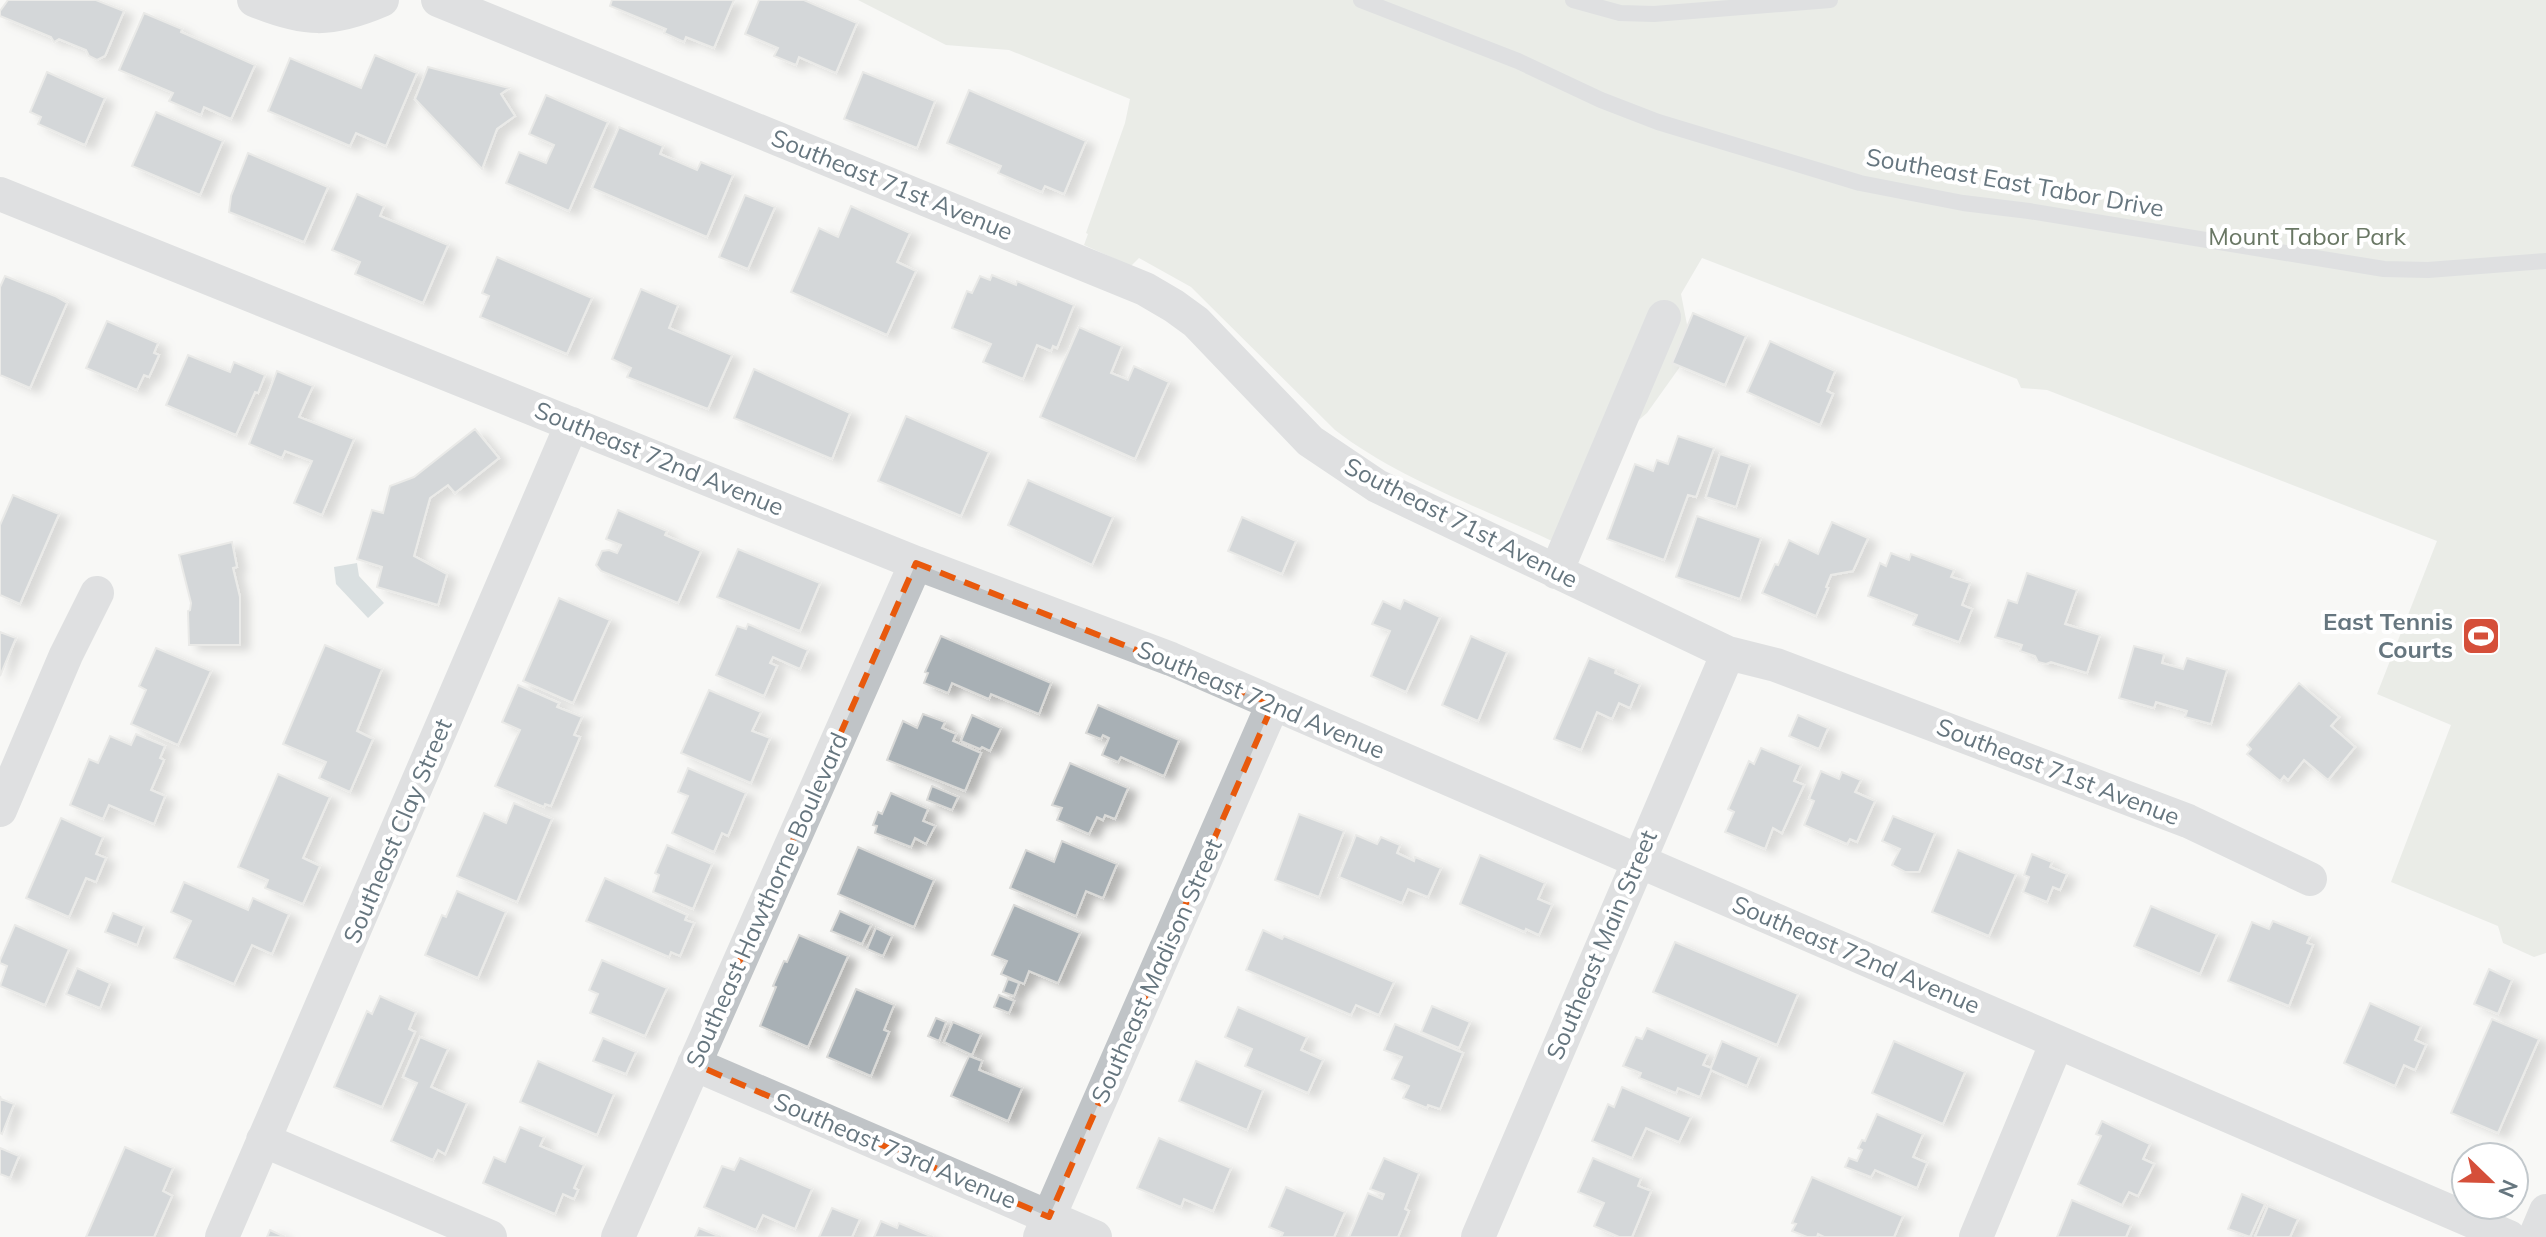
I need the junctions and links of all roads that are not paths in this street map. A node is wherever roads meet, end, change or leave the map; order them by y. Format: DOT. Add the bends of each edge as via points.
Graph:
graph roads {
  1 [pos="254,0"];
  2 [pos="382,0"];
  3 [pos="438,0"];
  4 [pos="1361,0"];
  5 [pos="1573,0"];
  6 [pos="1830,0"];
  7 [pos="0,194"];
  8 [pos="2546,261"];
  9 [pos="1664,317"];
  10 [pos="572,424"];
  11 [pos="916,563"];
  12 [pos="1556,572"];
  13 [pos="97,593"];
  14 [pos="1728,653"];
  15 [pos="1273,704"];
  16 [pos="0,810"];
  17 [pos="1637,862"];
  18 [pos="2310,879"];
  19 [pos="2057,1042"];
  20 [pos="694,1064"];
  21 [pos="263,1140"];
  22 [pos="2546,1211"];
  23 [pos="1044,1227"];
  24 [pos="222,1237"];
  25 [pos="490,1237"];
  26 [pos="618,1237"];
  27 [pos="1095,1237"];
  28 [pos="1478,1237"];
  29 [pos="1976,1237"];
  30 [pos="2509,1237"];
  31 [pos="2535,1237"];
  1 -- 2 [label="street" via="318,17 350,14"];
  3 -- 12 [label="street, Southeast 71st Avenue" via="1145,289 1196,322 1310,441 1348,468"];
  4 -- 8 [label="lane, Southeast East Tabor Drive" via="1658,122 1860,183 2384,269"];
  5 -- 6 [label="lane" via="1620,13 1654,14"];
  7 -- 10 [label="street, Southeast 72nd Avenue"];
  9 -- 12 [label="street"];
  10 -- 11 [label="street, Southeast 72nd Avenue"];
  10 -- 21 [label="street, Southeast Clay Street"];
  11 -- 15 [label="street, Southeast 72nd Avenue" via="1171,659"];
  11 -- 20 [label="street, Southeast Hawthorne Boulevard"];
  12 -- 14 [label="street, Southeast 71st Avenue"];
  13 -- 16 [label="street"];
  14 -- 17 [label="street, Southeast Main Street"];
  14 -- 18 [label="street, Southeast 71st Avenue" via="1776,665 2188,821"];
  15 -- 17 [label="street, Southeast 72nd Avenue"];
  15 -- 23 [label="street, Southeast Madison Street"];
  17 -- 19 [label="street, Southeast 72nd Avenue"];
  17 -- 28 [label="street, Southeast Main Street"];
  19 -- 29 [label="street"];
  19 -- 30 [label="street, Southeast 72nd Avenue"];
  20 -- 23 [label="street, Southeast 73rd Avenue"];
  20 -- 26 [label="street, Southeast Hawthorne Boulevard"];
  21 -- 24 [label="street, Southeast Clay Street"];
  21 -- 25 [label="street"];
  22 -- 31 [label="street"];
  23 -- 27 [label="street, Southeast 73rd Avenue"];
}
